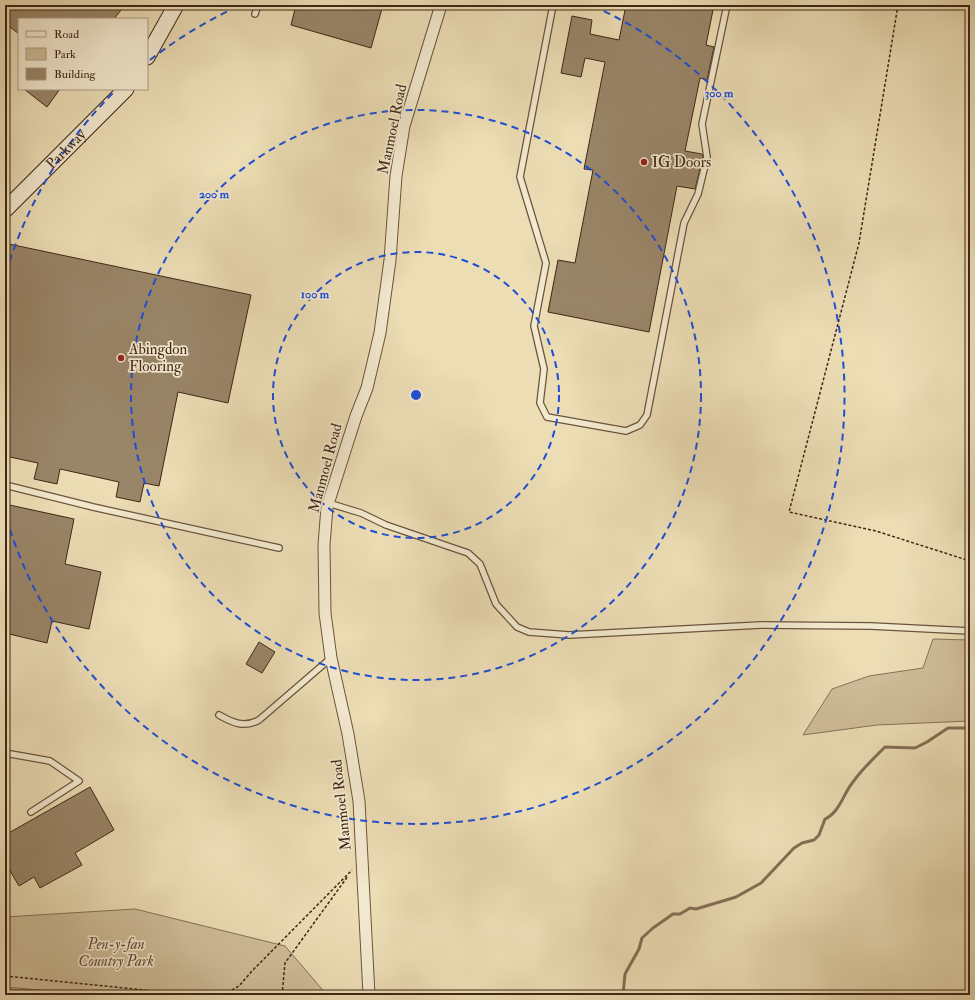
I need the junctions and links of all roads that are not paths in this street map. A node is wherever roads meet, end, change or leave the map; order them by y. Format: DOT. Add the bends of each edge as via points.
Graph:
graph roads {
  1 [pos="176,5"];
  2 [pos="258,5"];
  3 [pos="441,5"];
  4 [pos="554,5"];
  5 [pos="727,5"];
  6 [pos="255,14"];
  7 [pos="148,55"];
  8 [pos="125,90"];
  9 [pos="5,210"];
  10 [pos="5,485"];
  11 [pos="328,503"];
  12 [pos="279,548"];
  13 [pos="970,631"];
  14 [pos="331,658"];
  15 [pos="219,715"];
  16 [pos="5,753"];
  17 [pos="31,812"];
  18 [pos="369,995"];
  1 -- 7 [label="street"];
  2 -- 6 [label="lane"];
  3 -- 11 [label="street, Manmoel Road" via="400,149 386,298 372,370"];
  4 -- 5 [label="lane" via="520,177 546,263 534,326 544,369 540,403 547,418 626,431 640,425 647,415 684,223 698,194 707,157 702,124"];
  8 -- 9 [label="street, Parkway"];
  10 -- 12 [label="lane"];
  11 -- 13 [label="lane" via="468,553 480,564 496,604 517,627 529,632 570,634 761,625 871,626"];
  11 -- 14 [label="street, Manmoel Road" via="324,545 325,606"];
  14 -- 15 [label="lane" via="269,714 255,722 242,725 232,723"];
  14 -- 18 [label="street, Manmoel Road" via="348,734 357,794"];
  16 -- 17 [label="lane" via="50,761 78,781"];
}
